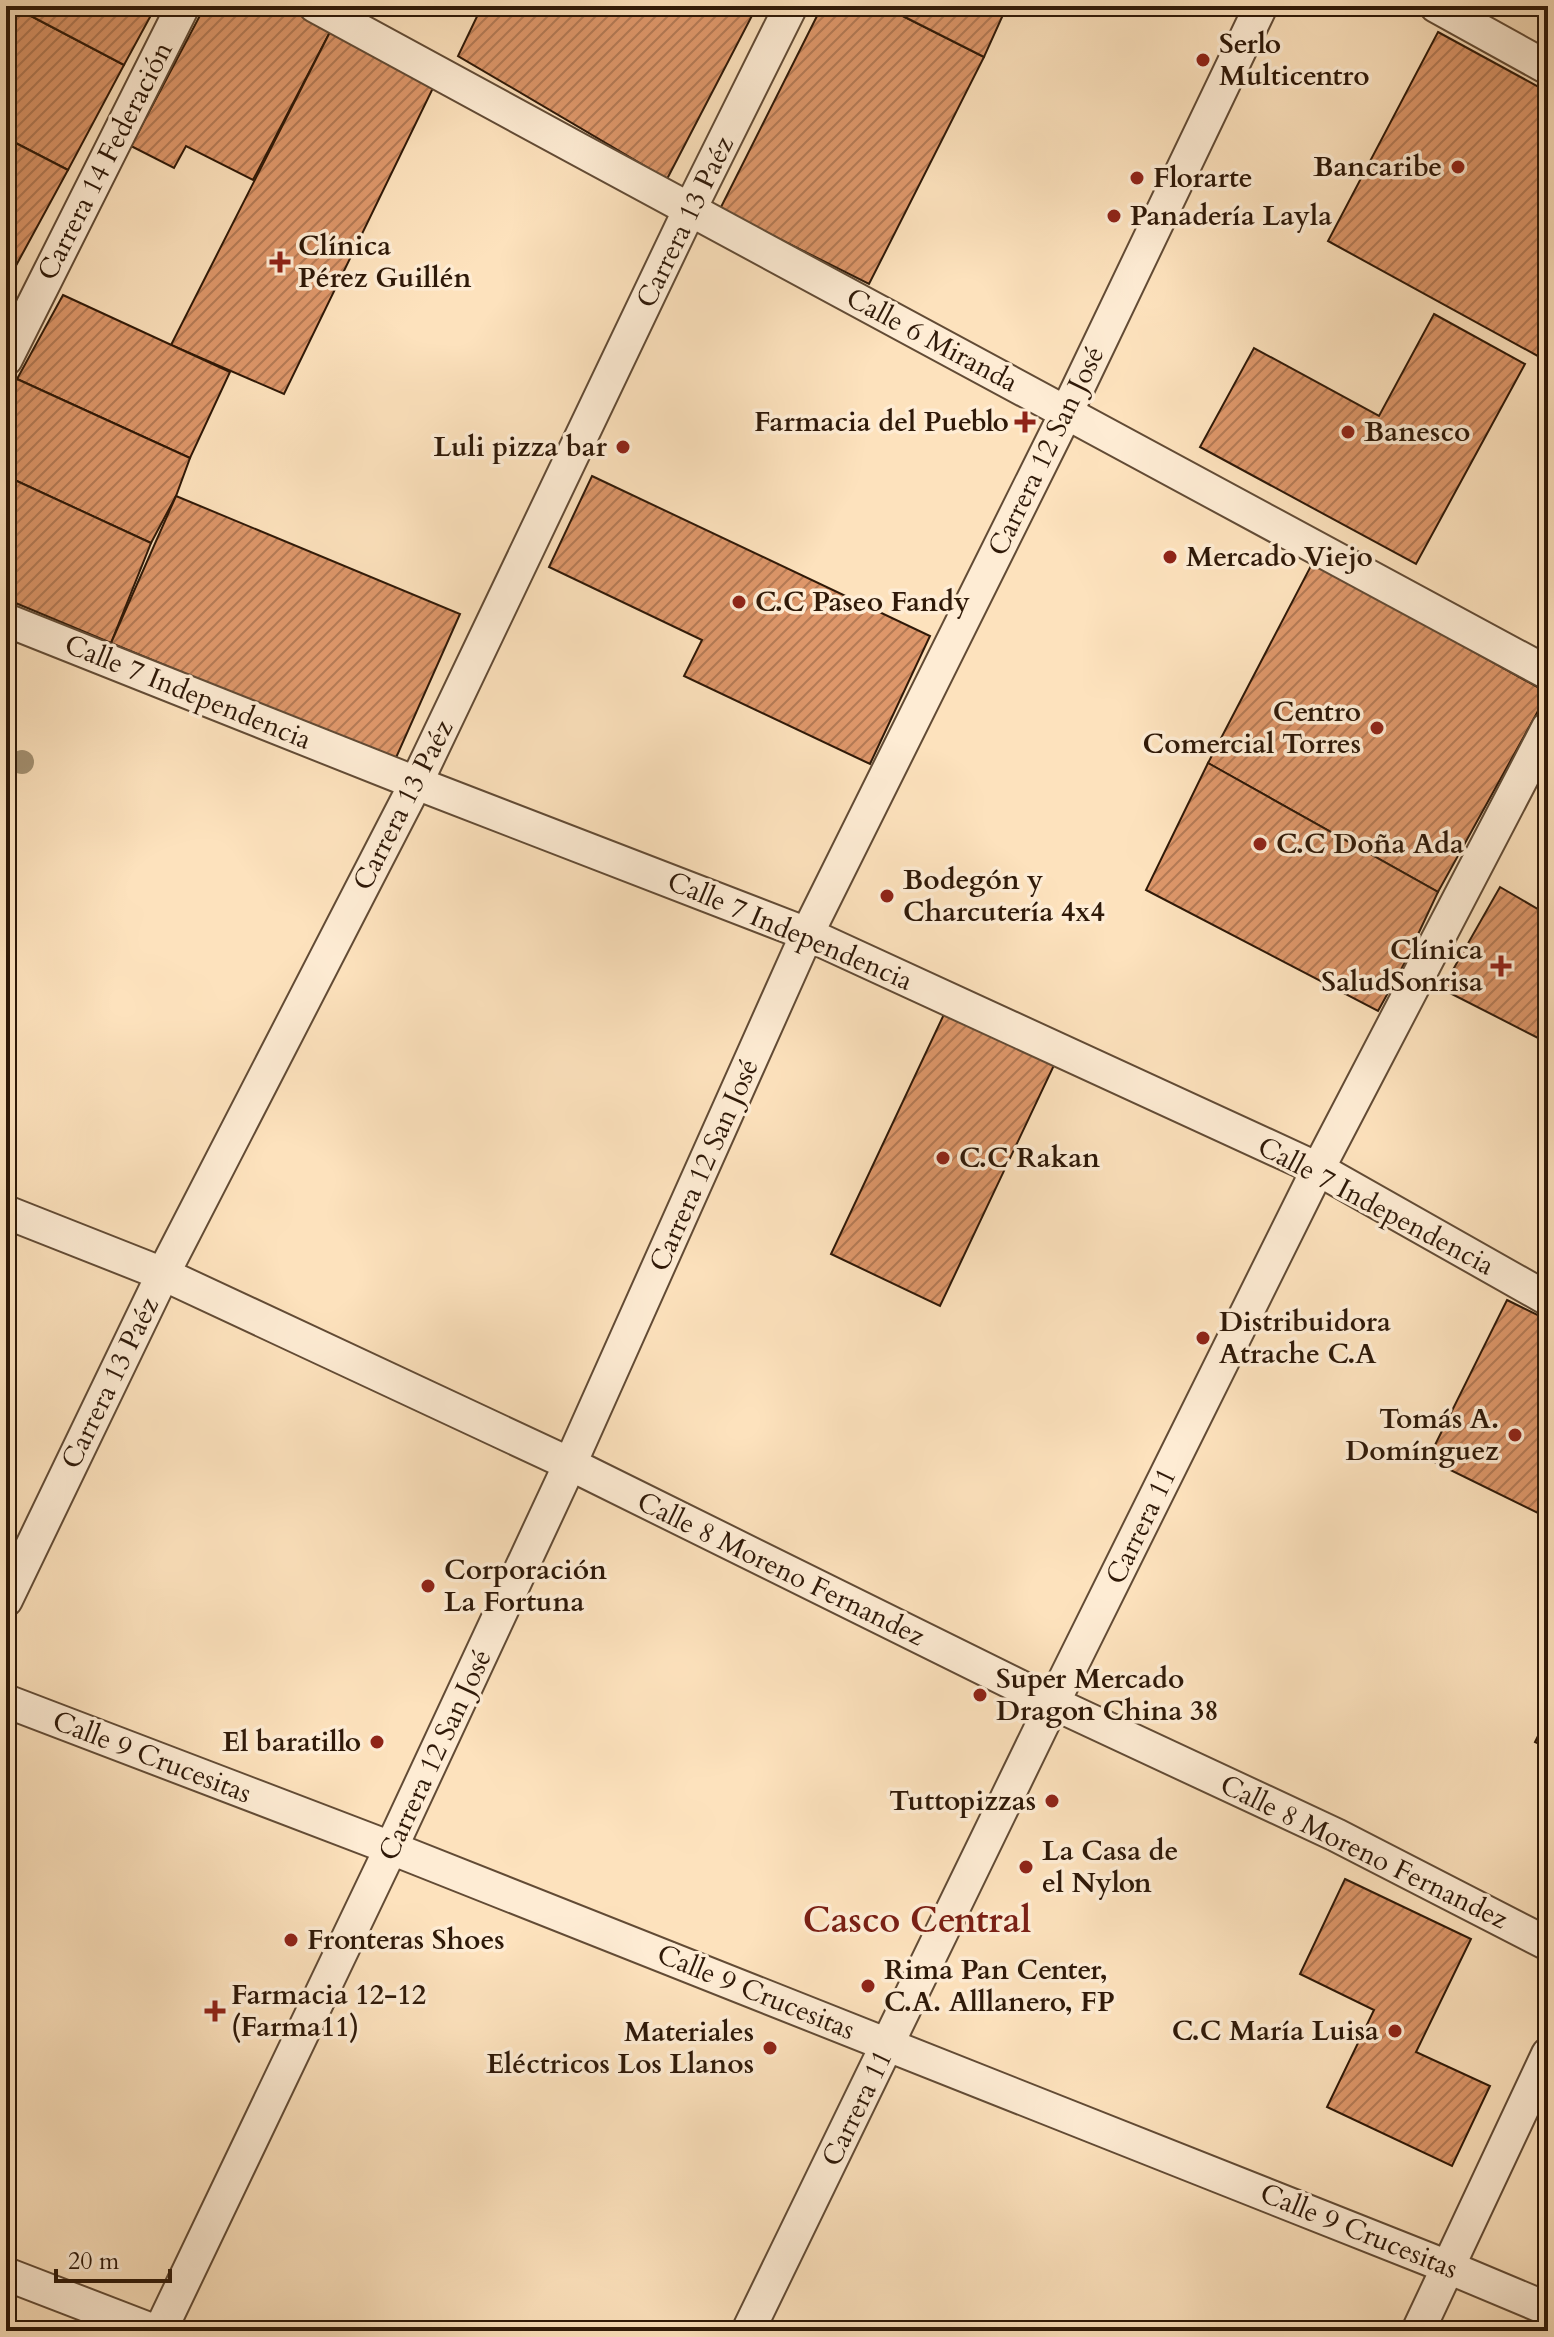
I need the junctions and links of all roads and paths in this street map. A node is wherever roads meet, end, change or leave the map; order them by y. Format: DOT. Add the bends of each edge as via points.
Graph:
graph roads {
  1 [pos="183,6"];
  2 [pos="315,6"];
  3 [pos="791,6"];
  4 [pos="1261,6"];
  5 [pos="1436,6"];
  6 [pos="1548,68"];
  7 [pos="689,211"];
  8 [pos="6,359"];
  9 [pos="1067,411"];
  10 [pos="6,620"];
  11 [pos="1548,673"];
  12 [pos="1548,728"];
  13 [pos="416,783"];
  14 [pos="807,934"];
  15 [pos="1318,1169"];
  16 [pos="6,1212"];
  17 [pos="163,1274"];
  18 [pos="1548,1299"];
  19 [pos="570,1464"];
  20 [pos="6,1600"];
  21 [pos="6,1701"];
  22 [pos="1053,1703"];
  23 [pos="391,1848"];
  24 [pos="1548,1944"];
  25 [pos="888,2044"];
  26 [pos="1548,2054"];
  27 [pos="1448,2267"];
  28 [pos="6,2274"];
  29 [pos="1548,2309"];
  30 [pos="154,2331"];
  31 [pos="160,2331"];
  32 [pos="748,2331"];
  33 [pos="1418,2331"];
  1 -- 8 [label="street, Carrera 14 Federación"];
  2 -- 7 [label="street, Calle 6 Miranda"];
  3 -- 7 [label="street, Carrera 13 Paéz"];
  4 -- 9 [label="street, Carrera 12 San José"];
  5 -- 6 [label="street"];
  7 -- 9 [label="street, Calle 6 Miranda"];
  7 -- 13 [label="street, Carrera 13 Paéz"];
  9 -- 11 [label="street, Calle 6 Miranda"];
  9 -- 14 [label="street, Carrera 12 San José"];
  10 -- 13 [label="street, Calle 7 Independencia"];
  12 -- 15 [label="street, Carrera 11"];
  13 -- 14 [label="street, Calle 7 Independencia"];
  13 -- 17 [label="street, Carrera 13 Paéz"];
  14 -- 15 [label="street, Calle 7 Independencia"];
  14 -- 19 [label="street, Carrera 12 San José"];
  15 -- 18 [label="street, Calle 7 Independencia"];
  15 -- 22 [label="street, Carrera 11"];
  16 -- 17 [label="street, Calle 8 Moreno Fernandez"];
  17 -- 19 [label="street, Calle 8 Moreno Fernandez"];
  17 -- 20 [label="street, Carrera 13 Paéz"];
  19 -- 22 [label="street, Calle 8 Moreno Fernandez"];
  19 -- 23 [label="street, Carrera 12 San José"];
  21 -- 23 [label="street, Calle 9 Crucesitas"];
  22 -- 24 [label="street, Calle 8 Moreno Fernandez" via="1336,1835"];
  22 -- 25 [label="street, Carrera 11"];
  23 -- 25 [label="street, Calle 9 Crucesitas"];
  23 -- 31 [label="street, Carrera 12 San José"];
  25 -- 27 [label="street, Calle 9 Crucesitas"];
  25 -- 32 [label="street, Carrera 11"];
  26 -- 27 [label="street"];
  27 -- 29 [label="street, Calle 9 Crucesitas"];
  27 -- 33 [label="street"];
  28 -- 30 [label="street"];
}
